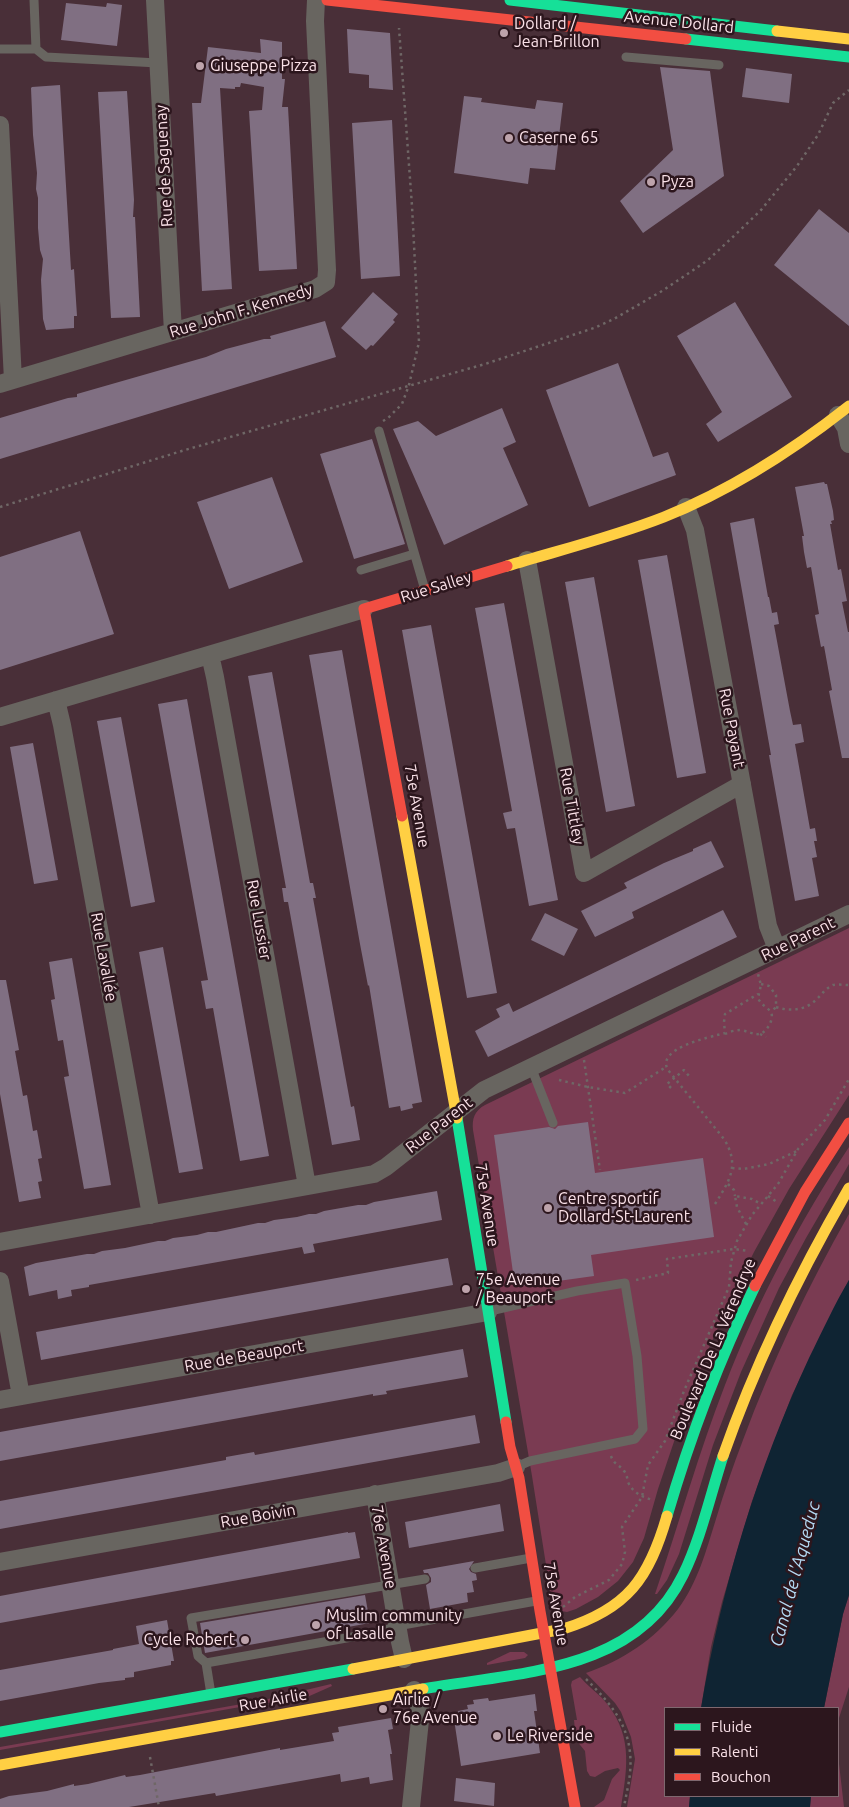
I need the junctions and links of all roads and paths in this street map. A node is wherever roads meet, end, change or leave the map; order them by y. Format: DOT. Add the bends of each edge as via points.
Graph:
graph roads {
  1 [pos="34,0"];
  2 [pos="154,0"];
  3 [pos="316,0"];
  4 [pos="327,0"];
  5 [pos="510,0"];
  6 [pos="548,2"];
  7 [pos="398,22"];
  8 [pos="542,24"];
  9 [pos="811,35"];
  10 [pos="849,39"];
  11 [pos="0,49"];
  12 [pos="36,49"];
  13 [pos="809,52"];
  14 [pos="626,56"];
  15 [pos="849,57"];
  16 [pos="158,63"];
  17 [pos="720,65"];
  18 [pos="849,90"];
  19 [pos="0,125"];
  20 [pos="1,151"];
  21 [pos="173,332"];
  22 [pos="7,382"];
  23 [pos="409,385"];
  24 [pos="843,410"];
  25 [pos="379,431"];
  26 [pos="849,444"];
  27 [pos="0,507"];
  28 [pos="686,507"];
  29 [pos="414,554"];
  30 [pos="527,560"];
  31 [pos="361,570"];
  32 [pos="425,590"];
  33 [pos="364,609"];
  34 [pos="210,655"];
  35 [pos="56,700"];
  36 [pos="0,717"];
  37 [pos="742,784"];
  38 [pos="849,914"];
  39 [pos="777,949"];
  40 [pos="758,973"];
  41 [pos="761,984"];
  42 [pos="849,985"];
  43 [pos="818,990"];
  44 [pos="758,994"];
  45 [pos="822,994"];
  46 [pos="776,1007"];
  47 [pos="771,1012"];
  48 [pos="725,1034"];
  49 [pos="760,1034"];
  50 [pos="766,1037"];
  51 [pos="583,1057"];
  52 [pos="531,1067"];
  53 [pos="666,1067"];
  54 [pos="688,1076"];
  55 [pos="674,1078"];
  56 [pos="849,1079"];
  57 [pos="559,1080"];
  58 [pos="588,1087"];
  59 [pos="671,1088"];
  60 [pos="456,1112"];
  61 [pos="553,1123"];
  62 [pos="849,1123"];
  63 [pos="797,1151"];
  64 [pos="732,1168"];
  65 [pos="600,1170"];
  66 [pos="728,1184"];
  67 [pos="307,1186"];
  68 [pos="849,1188"];
  69 [pos="735,1196"];
  70 [pos="768,1196"];
  71 [pos="715,1204"];
  72 [pos="761,1204"];
  73 [pos="780,1204"];
  74 [pos="151,1215"];
  75 [pos="746,1224"];
  76 [pos="0,1242"];
  77 [pos="734,1250"];
  78 [pos="754,1252"];
  79 [pos="0,1281"];
  80 [pos="625,1283"];
  81 [pos="488,1312"];
  82 [pos="21,1396"];
  83 [pos="0,1400"];
  84 [pos="611,1454"];
  85 [pos="516,1467"];
  86 [pos="375,1494"];
  87 [pos="642,1497"];
  88 [pos="657,1501"];
  89 [pos="532,1558"];
  90 [pos="0,1562"];
  91 [pos="475,1568"];
  92 [pos="425,1579"];
  93 [pos="390,1584"];
  94 [pos="539,1601"];
  95 [pos="561,1611"];
  96 [pos="397,1626"];
  97 [pos="544,1632"];
  98 [pos="404,1660"];
  99 [pos="206,1663"];
  100 [pos="551,1667"];
  101 [pos="583,1675"];
  102 [pos="414,1690"];
  103 [pos="211,1694"];
  104 [pos="0,1732"];
  105 [pos="149,1752"];
  106 [pos="0,1765"];
  107 [pos="159,1807"];
  108 [pos="410,1807"];
  109 [pos="575,1807"];
  110 [pos="624,1807"];
  1 -- 12 [label="lane"];
  2 -- 16 [label="street, Rue de Saguenay"];
  3 -- 21 [label="street, Rue John F. Kennedy" via="326,282 315,289"];
  4 -- 8 [label="main road, Avenue Dollard"];
  5 -- 6 [label="main road, Avenue Dollard"];
  6 -- 8 [label="street"];
  6 -- 9 [label="main road, Avenue Dollard"];
  7 -- 23 [label="path" via="419,342"];
  8 -- 13 [label="main road, Avenue Dollard"];
  9 -- 10 [label="main road, Avenue Dollard"];
  9 -- 13 [label="lane"];
  11 -- 12 [label="lane"];
  12 -- 16 [label="lane" via="46,58"];
  13 -- 15 [label="main road, Avenue Dollard"];
  14 -- 17 [label="lane"];
  16 -- 21 [label="street, Rue de Saguenay"];
  18 -- 23 [label="path" via="833,103 797,166 761,210 708,260 662,292 594,328"];
  19 -- 20 [label="street"];
  20 -- 22 [label="street"];
  21 -- 22 [label="street, Rue John F. Kennedy"];
  23 -- 25 [label="path" via="402,404 384,420"];
  23 -- 27 [label="path"];
  24 -- 26 [label="street"];
  24 -- 28 [label="main road, Rue Salley" via="760,468"];
  25 -- 29 [label="lane"];
  28 -- 30 [label="main road, Rue Salley" via="637,527"];
  28 -- 37 [label="street, Rue Payant" via="694,530"];
  29 -- 31 [label="lane"];
  29 -- 32 [label="lane"];
  30 -- 32 [label="main road, Rue Salley"];
  30 -- 37 [label="street, Rue Tittley" via="584,873"];
  32 -- 33 [label="main road, Rue Salley"];
  33 -- 34 [label="street, Rue Salley"];
  33 -- 60 [label="main road, 75e Avenue"];
  34 -- 35 [label="street, Rue Salley"];
  34 -- 67 [label="street, Rue Lussier"];
  35 -- 36 [label="street, Rue Salley"];
  35 -- 74 [label="street, Rue Lavallée"];
  37 -- 39 [label="street, Rue Payant" via="768,926"];
  38 -- 39 [label="street, Rue Parent"];
  39 -- 52 [label="street, Rue Parent"];
  40 -- 41 [label="path"];
  41 -- 44 [label="path"];
  41 -- 46 [label="path" via="775,992"];
  42 -- 45 [label="path" via="835,985"];
  43 -- 45 [label="path"];
  44 -- 47 [label="path"];
  44 -- 48 [label="path" via="725,1014"];
  45 -- 46 [label="path" via="803,1008"];
  46 -- 47 [label="path"];
  47 -- 49 [label="path" via="770,1023"];
  48 -- 49 [label="path" via="741,1030"];
  48 -- 53 [label="path" via="673,1051"];
  49 -- 50 [label="path"];
  51 -- 58 [label="path"];
  52 -- 60 [label="street, Rue Parent" via="484,1090"];
  52 -- 61 [label="lane"];
  53 -- 55 [label="path"];
  53 -- 58 [label="path" via="625,1093"];
  54 -- 55 [label="path" via="684,1070"];
  55 -- 59 [label="path" via="667,1084"];
  55 -- 64 [label="path" via="730,1148"];
  56 -- 63 [label="path" via="820,1127"];
  57 -- 58 [label="path"];
  58 -- 65 [label="path"];
  60 -- 67 [label="street, Rue Parent" via="378,1172"];
  60 -- 81 [label="main road, 75e Avenue"];
  62 -- 97 [label="main road, Boulevard De La Vérendrye" via="803,1196 746,1305 701,1412 661,1538 648,1567 630,1591 606,1611 579,1624"];
  63 -- 64 [label="path" via="755,1168"];
  63 -- 70 [label="path"];
  64 -- 66 [label="path"];
  66 -- 69 [label="path"];
  66 -- 71 [label="path"];
  67 -- 74 [label="street, Rue Parent"];
  68 -- 100 [label="main road" via="799,1278 765,1350 734,1426 690,1560 670,1598 626,1640 590,1656"];
  69 -- 72 [label="path"];
  69 -- 75 [label="path"];
  70 -- 72 [label="path"];
  70 -- 73 [label="path"];
  72 -- 75 [label="path"];
  74 -- 76 [label="street, Rue Parent"];
  75 -- 77 [label="path"];
  77 -- 78 [label="path"];
  77 -- 80 [label="path" via="667,1259 668,1273"];
  77 -- 87 [label="path" via="730,1284 666,1441 648,1465"];
  79 -- 82 [label="street"];
  80 -- 81 [label="lane"];
  80 -- 85 [label="lane" via="637,1356 643,1429 635,1439 530,1461"];
  81 -- 82 [label="street, Rue de Beauport"];
  81 -- 85 [label="main road, 75e Avenue"];
  82 -- 83 [label="street, Rue de Beauport"];
  84 -- 87 [label="path" via="616,1465 624,1470 631,1487"];
  85 -- 86 [label="street, Rue Boivin" via="498,1473"];
  85 -- 89 [label="main road, 75e Avenue"];
  86 -- 90 [label="street, Rue Boivin"];
  86 -- 93 [label="street, 76e Avenue"];
  87 -- 88 [label="path"];
  87 -- 95 [label="path" via="622,1527 625,1552 618,1570 609,1580 569,1601"];
  89 -- 91 [label="lane"];
  89 -- 94 [label="main road, 75e Avenue"];
  92 -- 93 [label="lane"];
  93 -- 96 [label="street, 76e Avenue"];
  93 -- 99 [label="lane" via="191,1618 198,1656"];
  94 -- 96 [label="lane"];
  94 -- 97 [label="main road, 75e Avenue"];
  96 -- 98 [label="street, 76e Avenue"];
  96 -- 99 [label="lane" via="380,1632"];
  97 -- 98 [label="main road, Rue Airlie"];
  97 -- 100 [label="main road, 75e Avenue"];
  98 -- 103 [label="main road, Rue Airlie"];
  99 -- 103 [label="lane"];
  100 -- 102 [label="main road, Rue Airlie"];
  100 -- 109 [label="main road, 75e Avenue"];
  101 -- 110 [label="path" via="611,1704 626,1732 631,1765"];
  102 -- 106 [label="main road, Rue Airlie"];
  102 -- 108 [label="street" via="420,1720"];
  103 -- 104 [label="main road, Rue Airlie"];
  105 -- 107 [label="path"];
}
